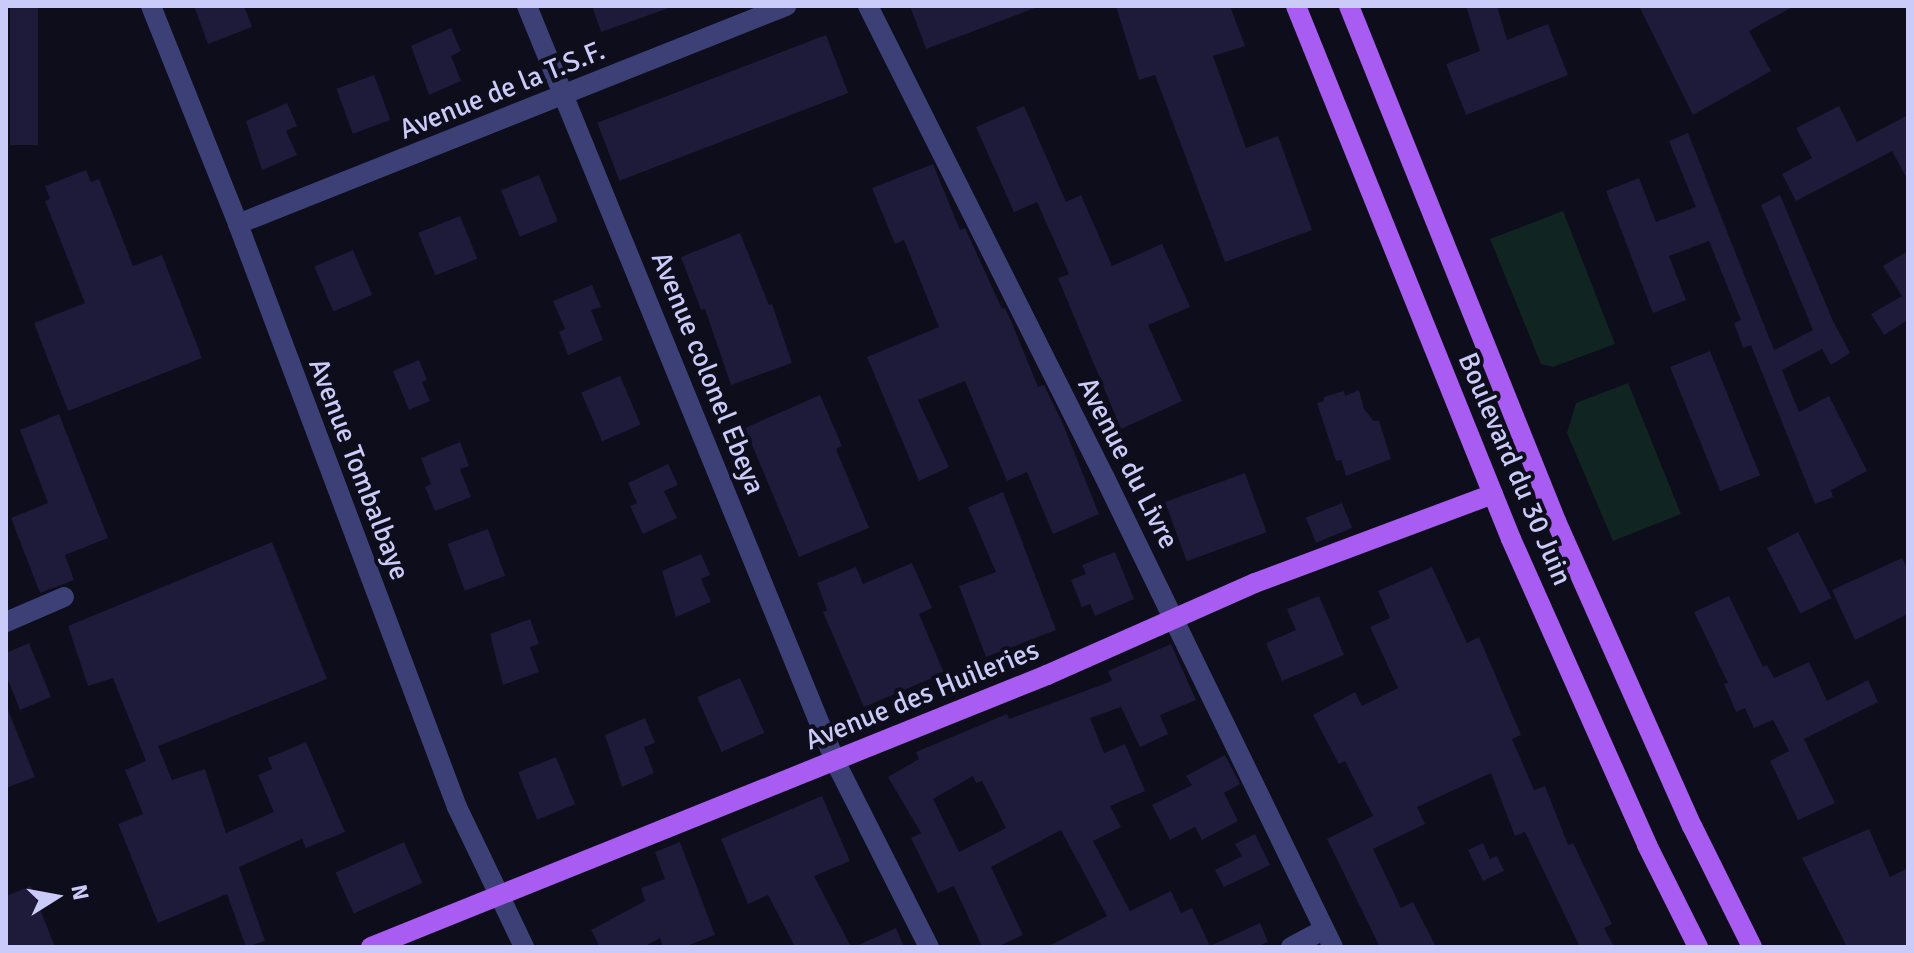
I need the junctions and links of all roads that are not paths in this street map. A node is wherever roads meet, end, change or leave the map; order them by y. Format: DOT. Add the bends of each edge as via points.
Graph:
graph roads {
  1 [pos="151,6"];
  2 [pos="527,6"];
  3 [pos="786,6"];
  4 [pos="868,6"];
  5 [pos="1296,6"];
  6 [pos="1349,6"];
  7 [pos="565,96"];
  8 [pos="238,224"];
  9 [pos="1493,494"];
  10 [pos="64,597"];
  11 [pos="1174,619"];
  12 [pos="6,622"];
  13 [pos="835,761"];
  14 [pos="498,895"];
  15 [pos="1328,938"];
  16 [pos="371,947"];
  17 [pos="524,947"];
  18 [pos="929,947"];
  19 [pos="1291,947"];
  20 [pos="1698,947"];
  21 [pos="1752,947"];
  1 -- 8 [label="street, Avenue Tombalbaye"];
  2 -- 7 [label="street, Avenue colonel Ebeya"];
  3 -- 7 [label="street, Avenue de la T.S.F."];
  4 -- 11 [label="street, Avenue du Livre"];
  5 -- 9 [label="main road, Boulevard du 30 Juin"];
  6 -- 21 [label="main road, Boulevard du 30 Juin" via="1556,521"];
  7 -- 8 [label="street, Avenue de la T.S.F."];
  7 -- 13 [label="street, Avenue colonel Ebeya"];
  8 -- 14 [label="street, Avenue Tombalbaye" via="457,807"];
  9 -- 11 [label="main road, Avenue des Huileries"];
  9 -- 20 [label="main road, Boulevard du 30 Juin" via="1647,845"];
  10 -- 12 [label="street"];
  11 -- 13 [label="main road, Avenue des Huileries"];
  11 -- 15 [label="street, Avenue du Livre"];
  13 -- 14 [label="main road, Avenue des Huileries"];
  13 -- 18 [label="street"];
  14 -- 16 [label="main road, Avenue des Huileries"];
  14 -- 17 [label="street, Avenue Tombalbaye"];
  15 -- 19 [label="street"];
}
